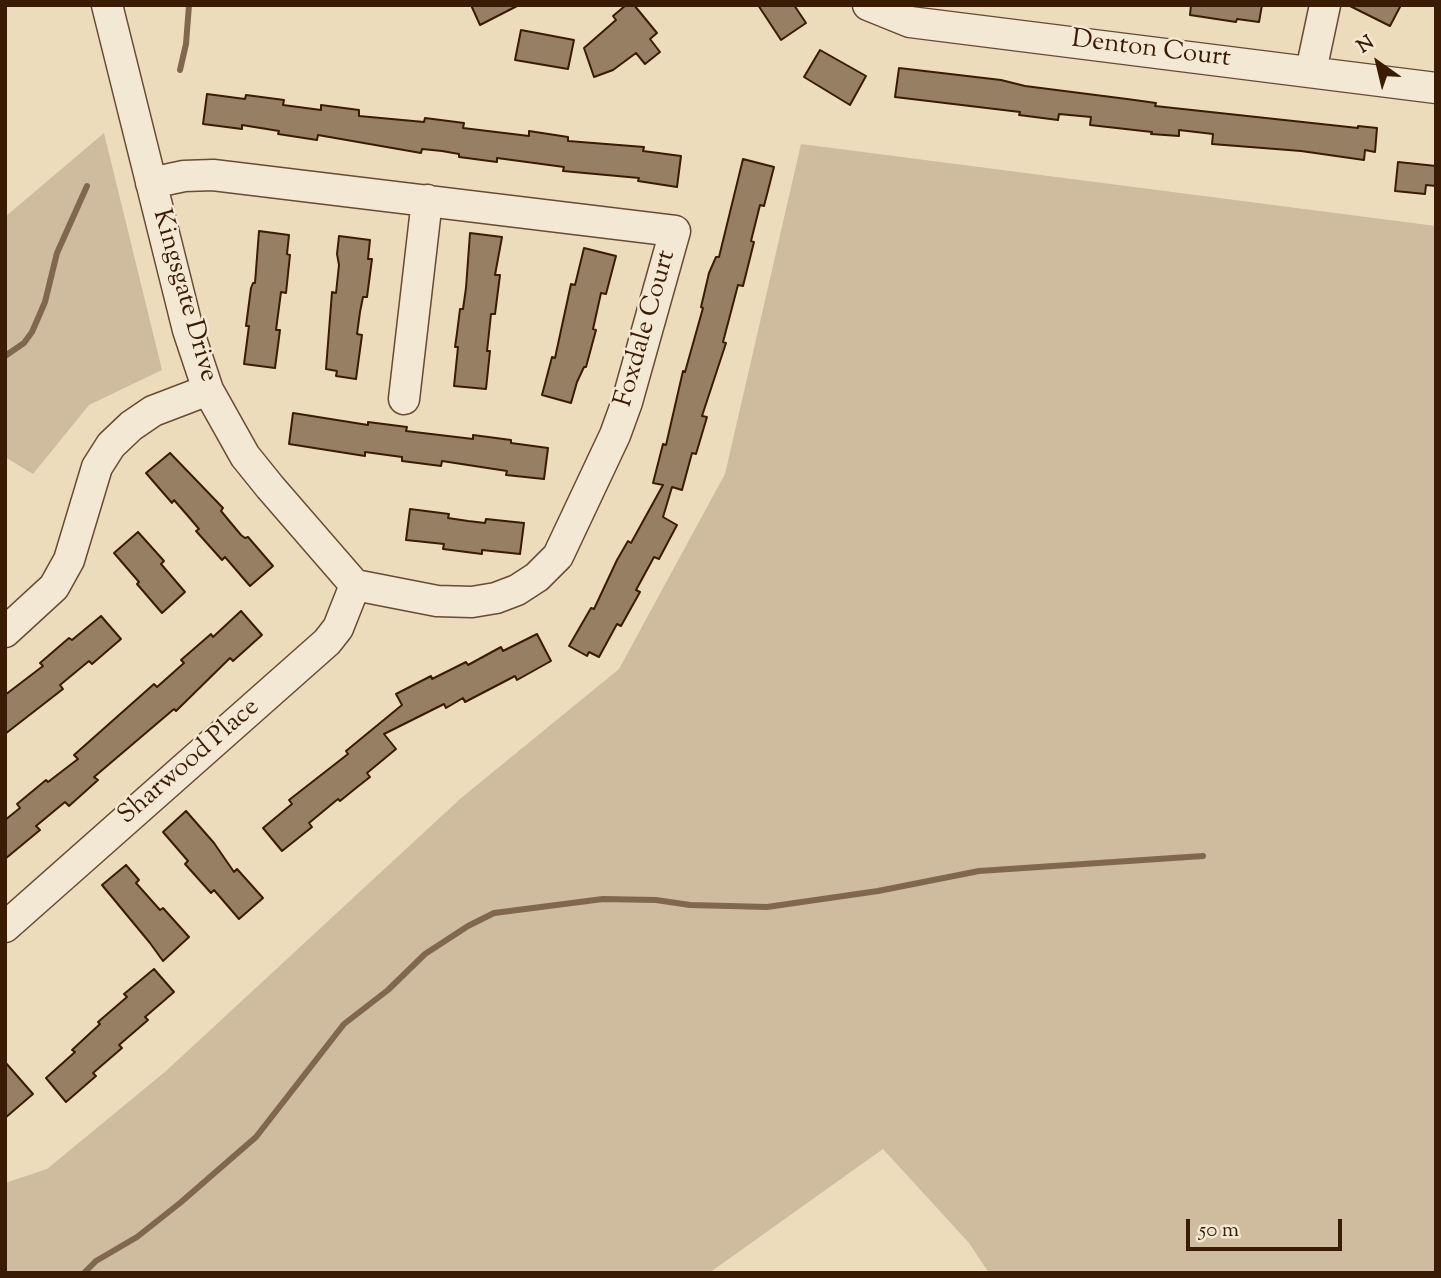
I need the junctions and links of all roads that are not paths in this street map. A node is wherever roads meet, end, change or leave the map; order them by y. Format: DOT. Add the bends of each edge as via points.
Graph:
graph roads {
  1 [pos="107,5"];
  2 [pos="868,5"];
  3 [pos="1325,5"];
  4 [pos="1311,71"];
  5 [pos="1436,88"];
  6 [pos="151,183"];
  7 [pos="427,200"];
  8 [pos="208,390"];
  9 [pos="404,399"];
  10 [pos="355,585"];
  11 [pos="5,632"];
  12 [pos="5,927"];
  1 -- 6 [label="street, Kingsgate Drive"];
  2 -- 4 [label="street, Denton Court" via="910,22"];
  3 -- 4 [label="street"];
  4 -- 5 [label="street, Denton Court"];
  6 -- 7 [label="street, Foxdale Court" via="213,174"];
  6 -- 8 [label="street, Kingsgate Drive"];
  7 -- 9 [label="street"];
  7 -- 10 [label="street, Foxdale Court" via="675,231 627,402 558,556 517,590 471,603"];
  8 -- 10 [label="street, Kingsgate Drive" via="245,456"];
  8 -- 11 [label="street" via="153,411 111,445 97,467 69,559 54,587"];
  10 -- 12 [label="street, Sharwood Place" via="338,628 327,642"];
}
